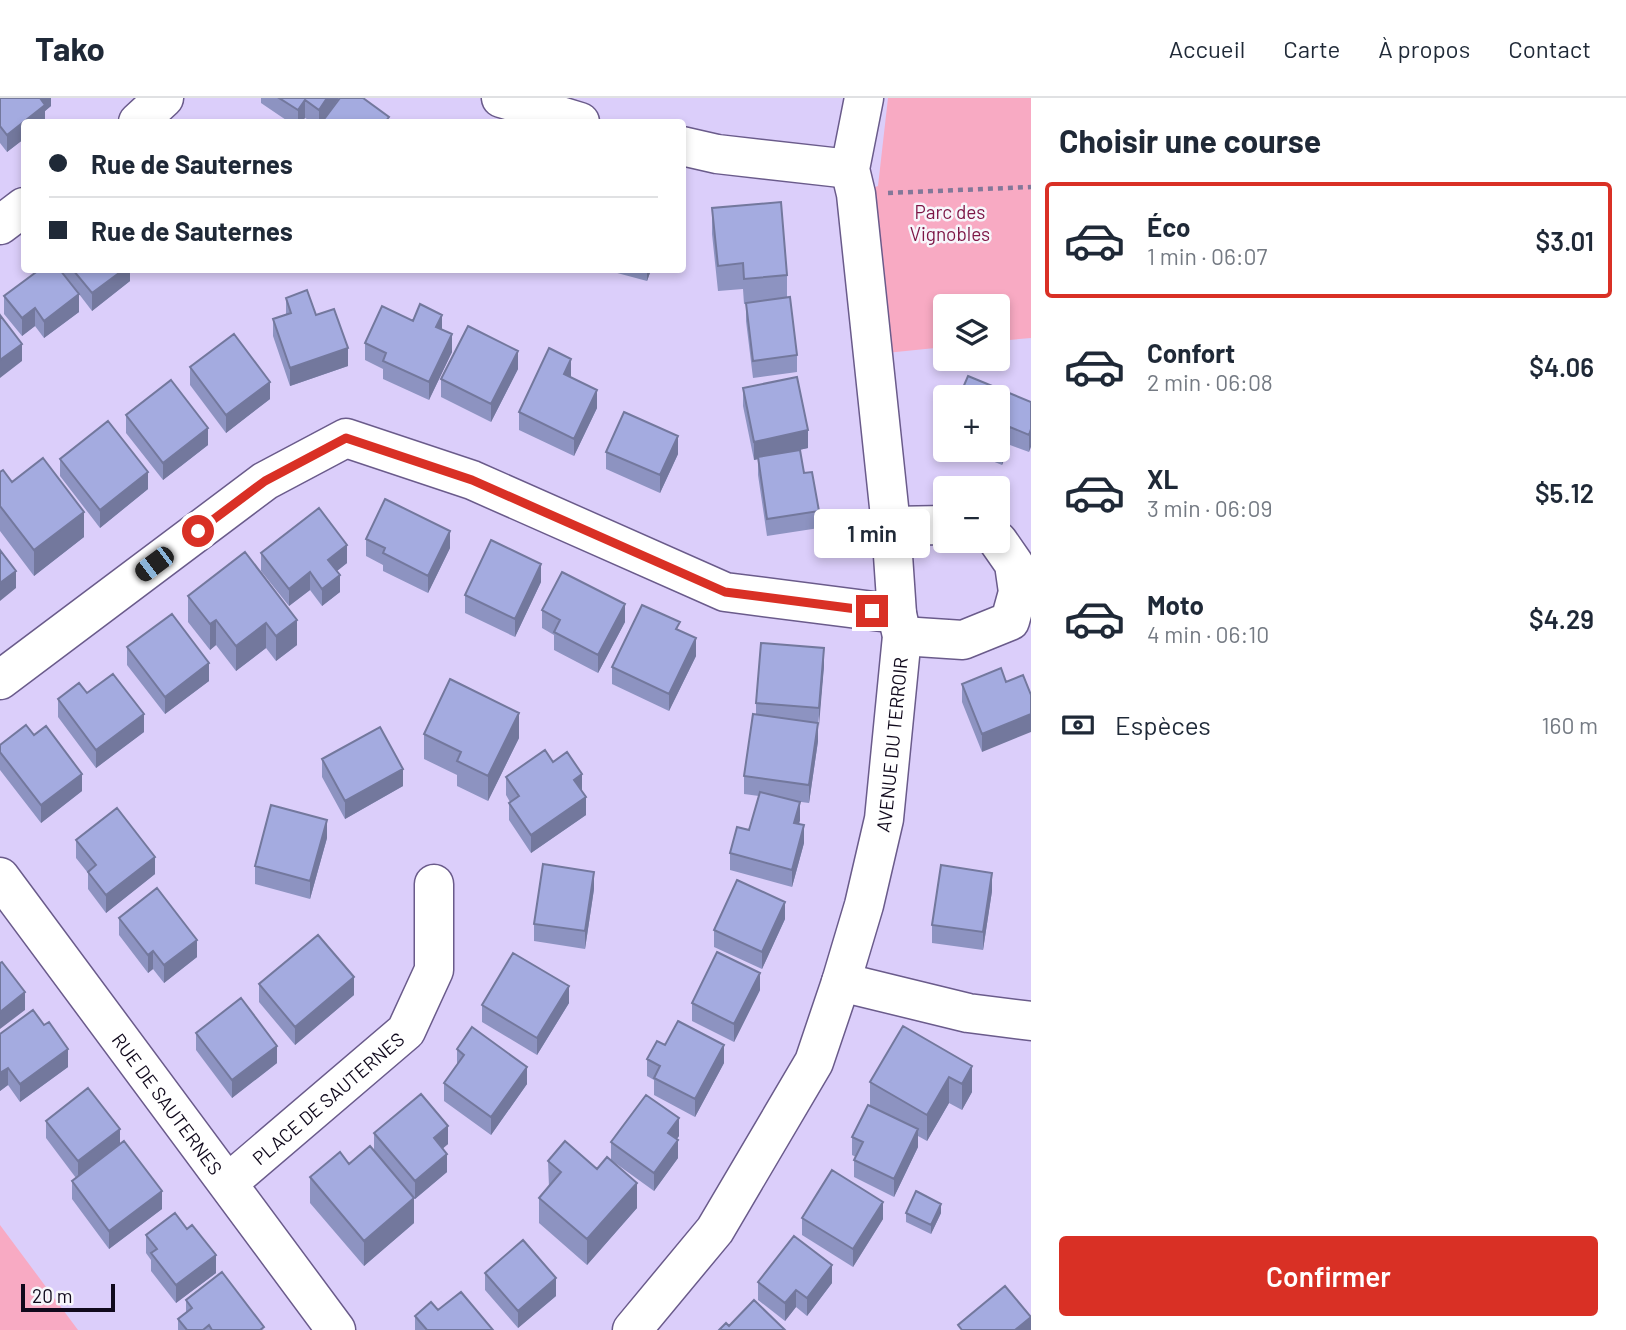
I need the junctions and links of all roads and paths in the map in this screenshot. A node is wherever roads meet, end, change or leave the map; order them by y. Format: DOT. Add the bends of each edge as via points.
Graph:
graph roads {
  1 [pos="164,98"];
  2 [pos="501,98"];
  3 [pos="863,98"];
  4 [pos="141,119"];
  5 [pos="570,119"];
  6 [pos="686,147"];
  7 [pos="853,181"];
  8 [pos="1031,187"];
  9 [pos="21,209"];
  10 [pos="0,225"];
  11 [pos="891,526"];
  12 [pos="933,526"];
  13 [pos="1006,553"];
  14 [pos="900,625"];
  15 [pos="0,680"];
  16 [pos="0,877"];
  17 [pos="433,884"];
  18 [pos="841,982"];
  19 [pos="1031,1021"];
  20 [pos="228,1183"];
  21 [pos="336,1330"];
  22 [pos="632,1330"];
  1 -- 4 [label="street"];
  2 -- 5 [label="street"];
  3 -- 7 [label="street, AVENUE DU TERROIR"];
  6 -- 7 [label="street"];
  7 -- 8 [label="path"];
  7 -- 11 [label="street, AVENUE DU TERROIR"];
  9 -- 10 [label="street"];
  11 -- 12 [label="street"];
  11 -- 14 [label="street, AVENUE DU TERROIR"];
  13 -- 14 [label="street" via="1014,564 1018,592 1010,621 963,640"];
  14 -- 15 [label="street" via="725,592 472,480 346,438 265,481"];
  14 -- 18 [label="street, AVENUE DU TERROIR" via="884,819"];
  16 -- 20 [label="street, RUE DE SAUTERNES"];
  17 -- 20 [label="street, PLACE DE SAUTERNES" via="434,970 406,1031"];
  18 -- 19 [label="street" via="968,1013"];
  18 -- 22 [label="street, AVENUE DU TERROIR" via="814,1062 715,1230"];
  20 -- 21 [label="street, RUE DE SAUTERNES"];
}
